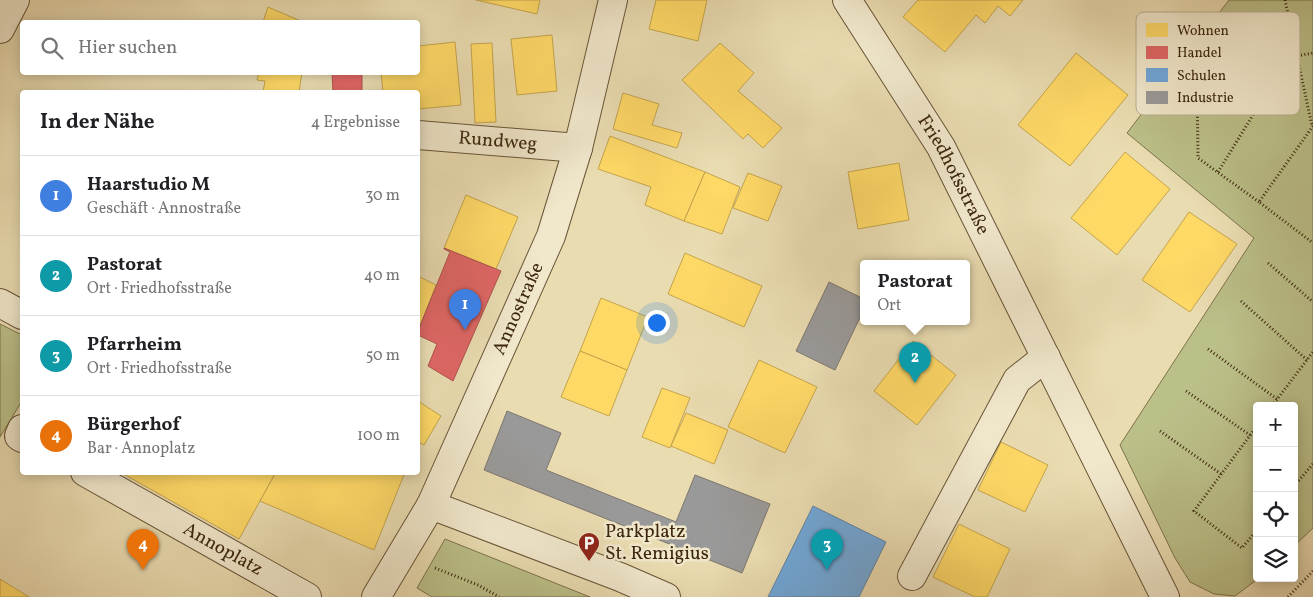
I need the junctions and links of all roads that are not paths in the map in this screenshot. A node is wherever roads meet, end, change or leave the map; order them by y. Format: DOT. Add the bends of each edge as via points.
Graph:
graph roads {
  1 [pos="15,0"];
  2 [pos="613,0"];
  3 [pos="847,0"];
  4 [pos="0,29"];
  5 [pos="420,135"];
  6 [pos="578,148"];
  7 [pos="0,303"];
  8 [pos="20,314"];
  9 [pos="1046,357"];
  10 [pos="90,475"];
  11 [pos="431,505"];
  12 [pos="912,576"];
  13 [pos="307,597"];
  14 [pos="376,597"];
  15 [pos="666,597"];
  16 [pos="1164,597"];
  1 -- 4 [label="street"];
  2 -- 6 [label="street, Annostraße"];
  3 -- 9 [label="street, Friedhofsstraße" via="941,147"];
  5 -- 6 [label="street, Rundweg"];
  6 -- 11 [label="street, Annostraße" via="552,236"];
  7 -- 8 [label="street"];
  9 -- 12 [label="street" via="1017,380"];
  9 -- 16 [label="street, Friedhofsstraße"];
  10 -- 13 [label="street, Annoplatz"];
  11 -- 14 [label="street, Annostraße"];
  11 -- 15 [label="street"];
}
